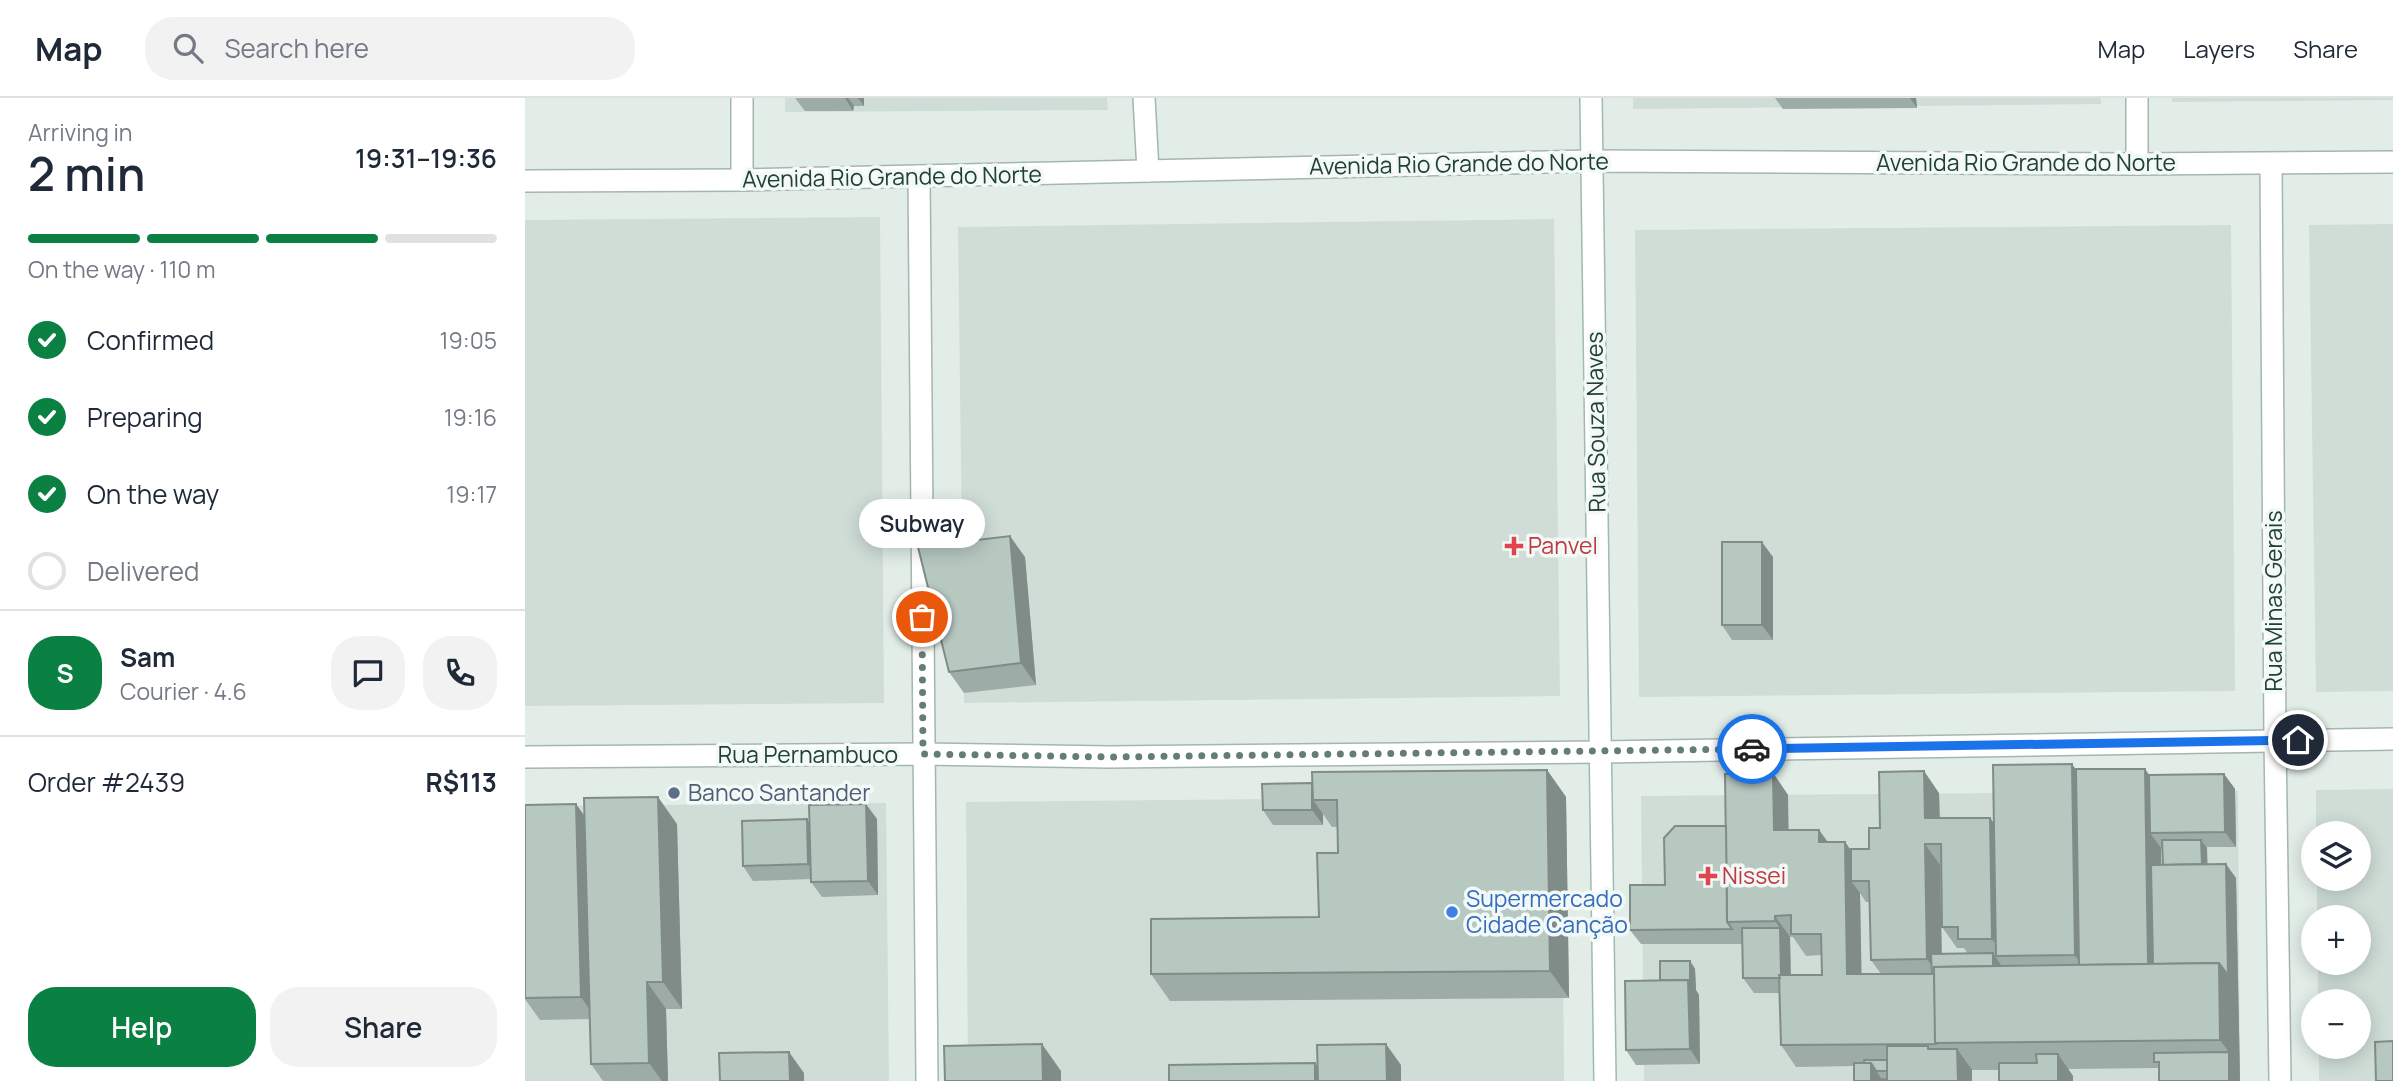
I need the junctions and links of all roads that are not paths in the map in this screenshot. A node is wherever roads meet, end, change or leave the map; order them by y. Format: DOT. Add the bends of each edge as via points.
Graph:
graph roads {
  1 [pos="742,98"];
  2 [pos="1144,98"];
  3 [pos="1591,98"];
  4 [pos="2137,98"];
  5 [pos="1592,161"];
  6 [pos="2393,163"];
  7 [pos="2137,164"];
  8 [pos="2271,164"];
  9 [pos="1147,171"];
  10 [pos="919,176"];
  11 [pos="742,180"];
  12 [pos="525,181"];
  13 [pos="2393,739"];
  14 [pos="2275,740"];
  15 [pos="1602,752"];
  16 [pos="923,754"];
  17 [pos="525,757"];
  18 [pos="927,1081"];
  19 [pos="1605,1081"];
  20 [pos="2280,1081"];
  1 -- 11 [label="street"];
  2 -- 9 [label="street"];
  3 -- 5 [label="street, Rua Souza Naves"];
  4 -- 7 [label="street"];
  5 -- 7 [label="street, Avenida Rio Grande do Norte"];
  5 -- 9 [label="street, Avenida Rio Grande do Norte"];
  5 -- 15 [label="street, Rua Souza Naves"];
  6 -- 8 [label="street, Avenida Rio Grande do Norte"];
  7 -- 8 [label="street, Avenida Rio Grande do Norte"];
  8 -- 14 [label="street, Rua Minas Gerais"];
  9 -- 10 [label="street, Avenida Rio Grande do Norte"];
  10 -- 11 [label="street, Avenida Rio Grande do Norte"];
  10 -- 16 [label="street"];
  11 -- 12 [label="street, Avenida Rio Grande do Norte"];
  13 -- 14 [label="street, Rua Pernambuco"];
  14 -- 15 [label="street, Rua Pernambuco"];
  14 -- 20 [label="street, Rua Minas Gerais"];
  15 -- 16 [label="street, Rua Pernambuco" via="1109,757"];
  15 -- 19 [label="street, Rua Souza Naves"];
  16 -- 17 [label="street, Rua Pernambuco"];
  16 -- 18 [label="street"];
}
